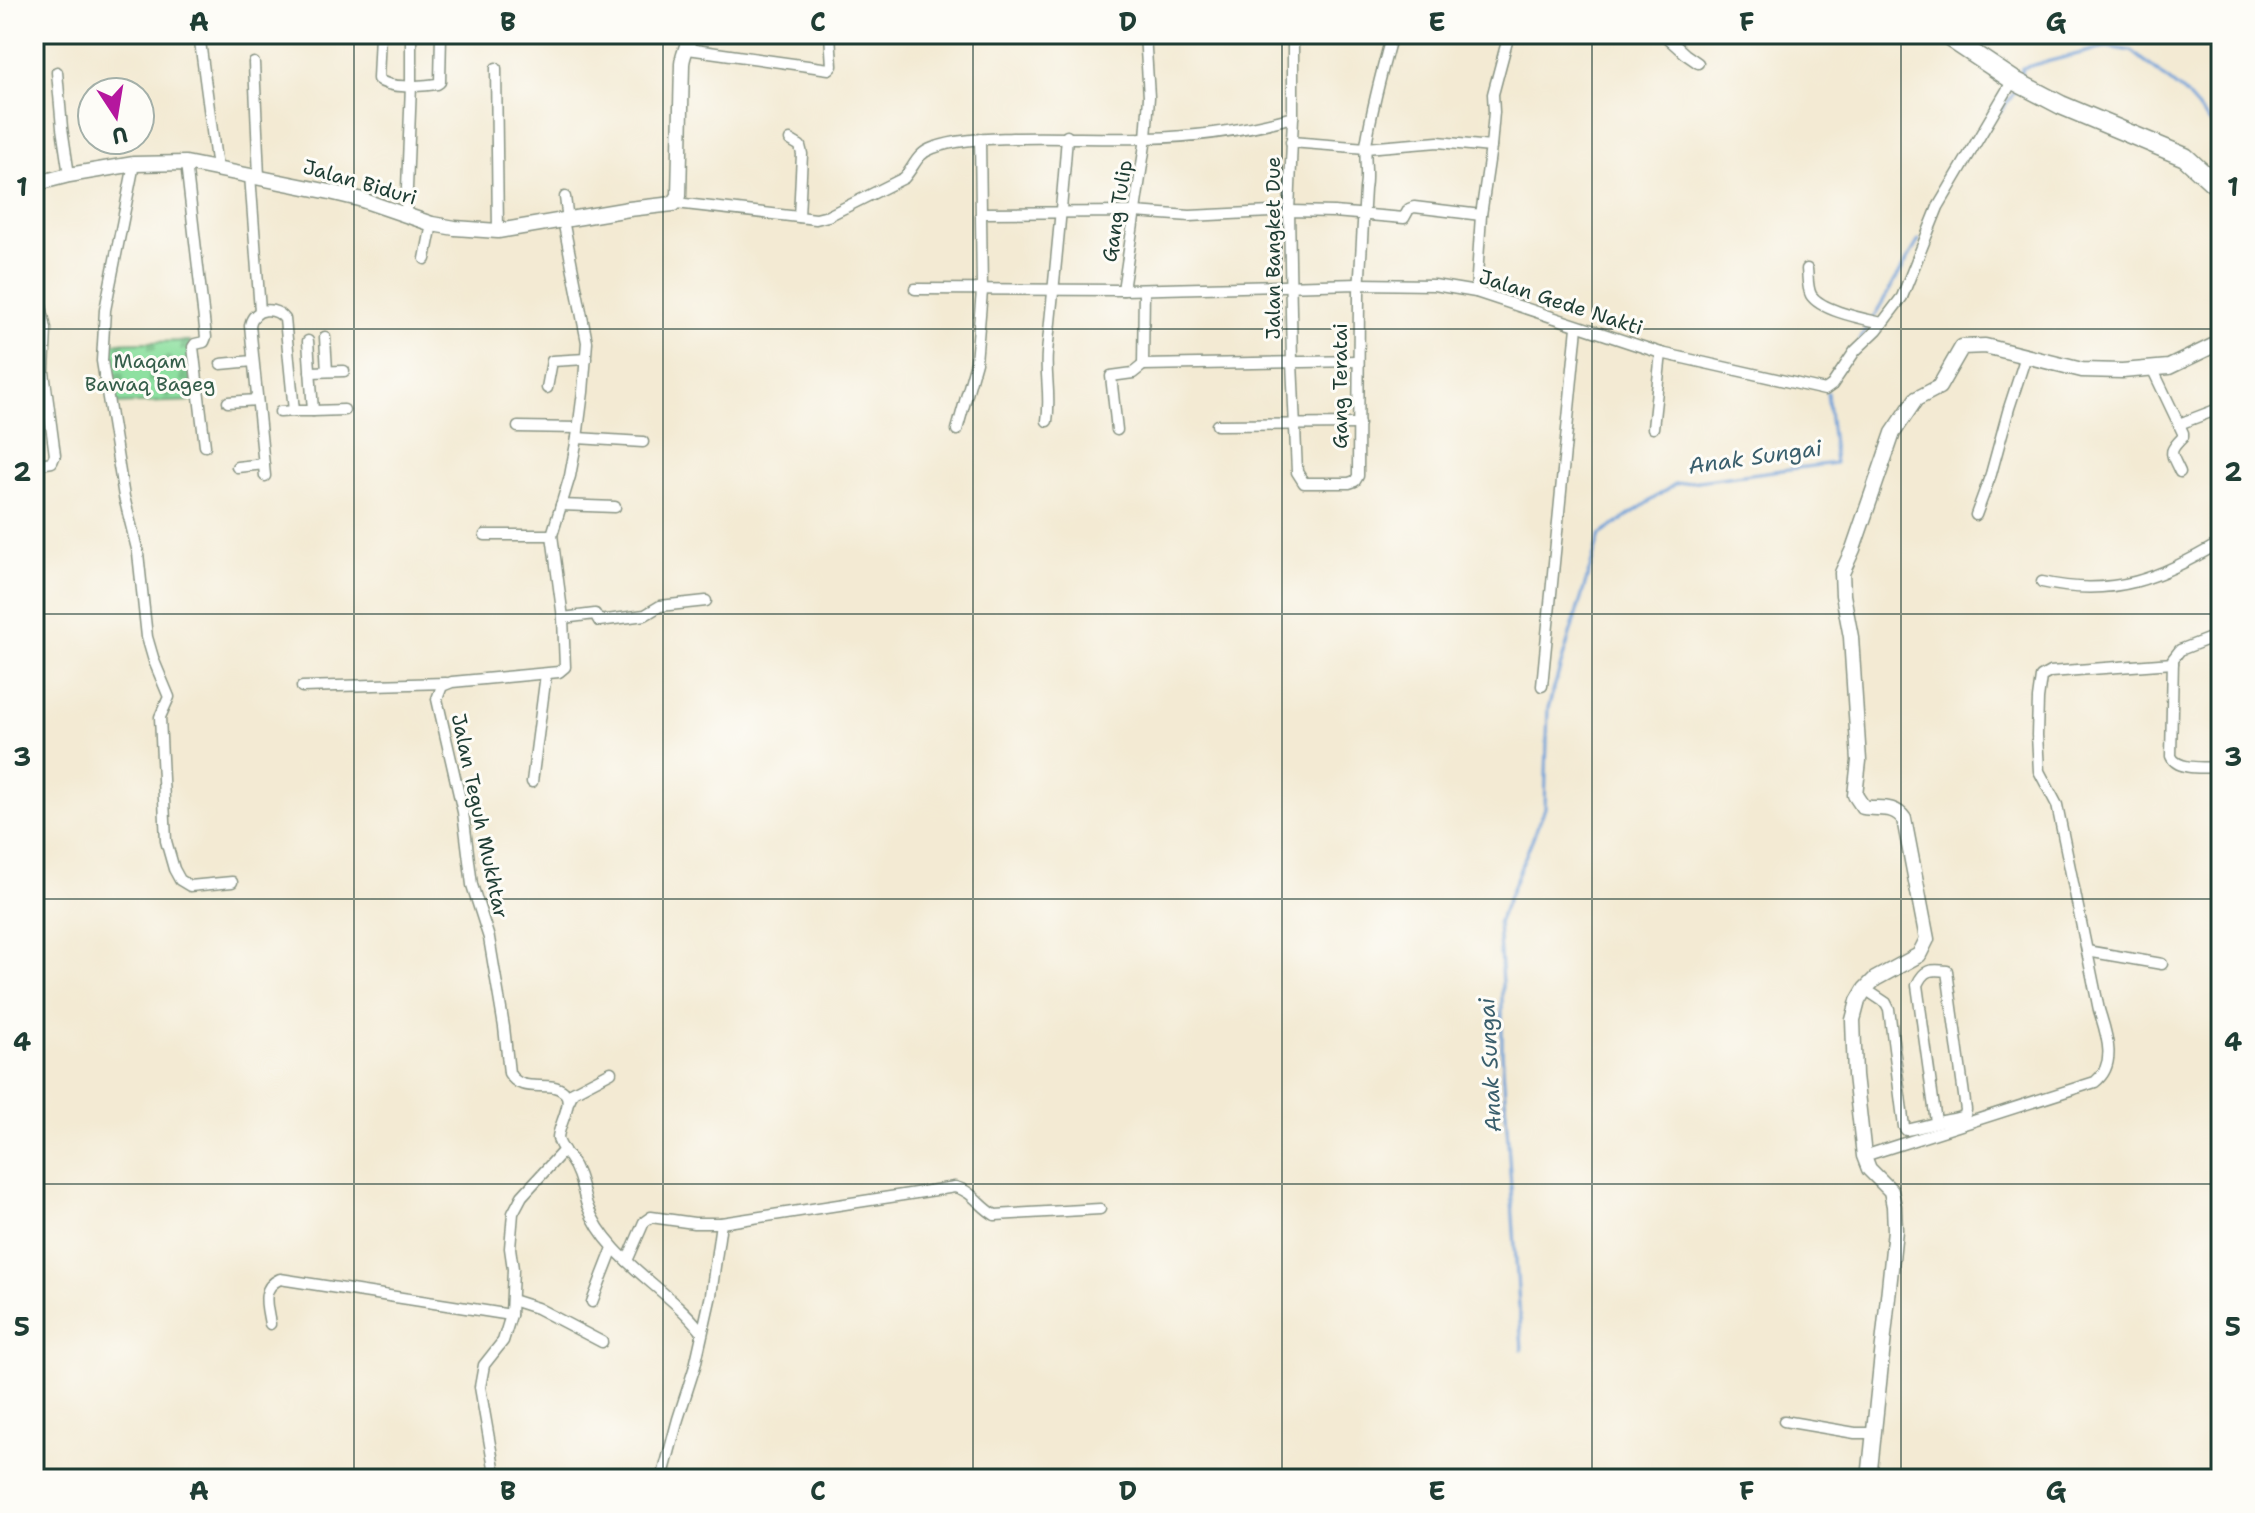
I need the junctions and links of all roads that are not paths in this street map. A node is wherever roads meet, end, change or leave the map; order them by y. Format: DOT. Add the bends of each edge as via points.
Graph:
graph roads {
  1 [pos="199,34"];
  2 [pos="380,34"];
  3 [pos="411,34"];
  4 [pos="441,34"];
  5 [pos="830,34"];
  6 [pos="1145,34"];
  7 [pos="1293,34"];
  8 [pos="1392,34"];
  9 [pos="1509,34"];
  10 [pos="1663,34"];
  11 [pos="1944,34"];
  12 [pos="688,42"];
  13 [pos="254,63"];
  14 [pos="1698,63"];
  15 [pos="496,68"];
  16 [pos="57,72"];
  17 [pos="2019,83"];
  18 [pos="411,85"];
  19 [pos="1293,117"];
  20 [pos="1067,136"];
  21 [pos="1146,138"];
  22 [pos="980,139"];
  23 [pos="790,140"];
  24 [pos="1291,142"];
  25 [pos="1491,147"];
  26 [pos="1366,148"];
  27 [pos="186,163"];
  28 [pos="134,164"];
  29 [pos="217,168"];
  30 [pos="69,175"];
  31 [pos="254,176"];
  32 [pos="34,184"];
  33 [pos="2221,190"];
  34 [pos="565,197"];
  35 [pos="676,203"];
  36 [pos="1289,211"];
  37 [pos="1062,212"];
  38 [pos="1135,212"];
  39 [pos="983,213"];
  40 [pos="406,214"];
  41 [pos="1364,215"];
  42 [pos="1481,215"];
  43 [pos="799,217"];
  44 [pos="566,220"];
  45 [pos="432,224"];
  46 [pos="498,231"];
  47 [pos="425,259"];
  48 [pos="1807,269"];
  49 [pos="34,273"];
  50 [pos="1359,284"];
  51 [pos="1291,285"];
  52 [pos="915,289"];
  53 [pos="1054,290"];
  54 [pos="1123,290"];
  55 [pos="1144,290"];
  56 [pos="982,291"];
  57 [pos="1476,292"];
  58 [pos="260,311"];
  59 [pos="1876,321"];
  60 [pos="1577,327"];
  61 [pos="325,337"];
  62 [pos="308,341"];
  63 [pos="2221,342"];
  64 [pos="1661,353"];
  65 [pos="2026,356"];
  66 [pos="586,359"];
  67 [pos="253,361"];
  68 [pos="1358,361"];
  69 [pos="1292,362"];
  70 [pos="221,364"];
  71 [pos="1143,365"];
  72 [pos="2153,370"];
  73 [pos="327,371"];
  74 [pos="344,371"];
  75 [pos="310,372"];
  76 [pos="39,373"];
  77 [pos="547,388"];
  78 [pos="257,400"];
  79 [pos="228,402"];
  80 [pos="344,410"];
  81 [pos="294,411"];
  82 [pos="313,411"];
  83 [pos="280,412"];
  84 [pos="1047,421"];
  85 [pos="2221,423"];
  86 [pos="1359,424"];
  87 [pos="2179,424"];
  88 [pos="1217,425"];
  89 [pos="1294,425"];
  90 [pos="518,427"];
  91 [pos="1653,428"];
  92 [pos="957,430"];
  93 [pos="1117,430"];
  94 [pos="577,433"];
  95 [pos="643,442"];
  96 [pos="205,446"];
  97 [pos="1296,461"];
  98 [pos="264,464"];
  99 [pos="34,465"];
  100 [pos="237,467"];
  101 [pos="2180,472"];
  102 [pos="265,476"];
  103 [pos="561,505"];
  104 [pos="615,507"];
  105 [pos="1976,515"];
  106 [pos="485,535"];
  107 [pos="552,535"];
  108 [pos="2221,542"];
  109 [pos="2042,582"];
  110 [pos="706,601"];
  111 [pos="563,618"];
  112 [pos="2221,634"];
  113 [pos="2173,663"];
  114 [pos="546,674"];
  115 [pos="446,683"];
  116 [pos="1542,686"];
  117 [pos="302,687"];
  118 [pos="2221,767"];
  119 [pos="532,782"];
  120 [pos="232,882"];
  121 [pos="2087,951"];
  122 [pos="2162,964"];
  123 [pos="1865,989"];
  124 [pos="611,1072"];
  125 [pos="569,1101"];
  126 [pos="1936,1122"];
  127 [pos="562,1147"];
  128 [pos="1864,1156"];
  129 [pos="1100,1209"];
  130 [pos="721,1223"];
  131 [pos="613,1248"];
  132 [pos="627,1261"];
  133 [pos="512,1300"];
  134 [pos="592,1302"];
  135 [pos="511,1315"];
  136 [pos="270,1324"];
  137 [pos="701,1331"];
  138 [pos="602,1342"];
  139 [pos="1784,1421"];
  140 [pos="1874,1433"];
  141 [pos="496,1479"];
  142 [pos="662,1479"];
  143 [pos="1869,1479"];
  1 -- 29 [label="street"];
  2 -- 18 [label="street" via="378,79"];
  3 -- 18 [label="street"];
  4 -- 18 [label="street" via="439,83"];
  5 -- 12 [label="street" via="829,69"];
  6 -- 21 [label="street, Gang Tulip"];
  7 -- 19 [label="street, Jalan Bangket Due"];
  8 -- 26 [label="street, Gang Teratai"];
  9 -- 25 [label="street" via="1493,94"];
  10 -- 14 [label="street"];
  11 -- 17 [label="highway"];
  12 -- 35 [label="street" via="682,64"];
  13 -- 31 [label="street"];
  15 -- 46 [label="street"];
  16 -- 30 [label="street"];
  17 -- 33 [label="highway" via="2185,157"];
  17 -- 59 [label="street, Jalan Gede Nakti" via="1938,207 1902,297"];
  18 -- 40 [label="street"];
  19 -- 21 [label="street" via="1220,132"];
  19 -- 24 [label="street, Jalan Bangket Due"];
  20 -- 21 [label="street"];
  20 -- 22 [label="street"];
  20 -- 37 [label="street"];
  21 -- 38 [label="street, Gang Tulip"];
  22 -- 39 [label="street"];
  22 -- 43 [label="street" via="929,150 904,178 828,216"];
  23 -- 43 [label="street" via="802,154"];
  24 -- 26 [label="street"];
  24 -- 36 [label="street, Jalan Bangket Due"];
  25 -- 26 [label="street" via="1438,142"];
  25 -- 42 [label="street"];
  26 -- 41 [label="street, Gang Teratai"];
  27 -- 28 [label="street, Jalan Biduri"];
  27 -- 29 [label="street, Jalan Biduri"];
  27 -- 96 [label="street" via="206,337 193,347"];
  28 -- 30 [label="street, Jalan Biduri"];
  28 -- 120 [label="street" via="105,310 102,361 138,553 147,637 169,697 160,717 166,841 184,884"];
  29 -- 31 [label="street, Jalan Biduri"];
  30 -- 32 [label="street, Jalan Biduri"];
  31 -- 40 [label="street, Jalan Biduri"];
  31 -- 58 [label="street"];
  34 -- 44 [label="street"];
  35 -- 43 [label="street"];
  35 -- 44 [label="street, Jalan Biduri"];
  36 -- 38 [label="street" via="1190,216"];
  36 -- 41 [label="street"];
  36 -- 51 [label="street, Jalan Bangket Due"];
  37 -- 38 [label="street"];
  37 -- 39 [label="street"];
  37 -- 53 [label="street"];
  38 -- 54 [label="street, Gang Tulip"];
  39 -- 56 [label="street"];
  40 -- 45 [label="street, Jalan Biduri"];
  41 -- 42 [label="street" via="1404,218 1414,207"];
  41 -- 50 [label="street, Gang Teratai"];
  42 -- 57 [label="street"];
  44 -- 46 [label="street, Jalan Biduri"];
  44 -- 66 [label="street"];
  45 -- 46 [label="street, Jalan Biduri"];
  45 -- 47 [label="street"];
  48 -- 59 [label="street" via="1818,302"];
  49 -- 76 [label="street" via="46,329"];
  50 -- 51 [label="street, Jalan Gede Nakti"];
  50 -- 57 [label="street, Jalan Gede Nakti" via="1434,285"];
  50 -- 68 [label="street, Gang Teratai"];
  51 -- 55 [label="street, Jalan Gede Nakti"];
  51 -- 69 [label="street, Jalan Bangket Due"];
  52 -- 56 [label="street, Jalan Gede Nakti"];
  53 -- 54 [label="street, Jalan Gede Nakti"];
  53 -- 56 [label="street, Jalan Gede Nakti"];
  53 -- 84 [label="street" via="1046,358"];
  54 -- 55 [label="street, Jalan Gede Nakti"];
  55 -- 71 [label="street"];
  56 -- 92 [label="street" via="976,362"];
  57 -- 60 [label="street, Jalan Gede Nakti"];
  58 -- 67 [label="street" via="250,321"];
  58 -- 81 [label="street" via="273,310 285,319"];
  59 -- 64 [label="street, Jalan Gede Nakti" via="1826,389"];
  60 -- 64 [label="street, Jalan Gede Nakti"];
  60 -- 116 [label="street"];
  61 -- 73 [label="street"];
  62 -- 75 [label="street"];
  63 -- 72 [label="street"];
  64 -- 91 [label="street"];
  65 -- 72 [label="street" via="2082,370"];
  65 -- 105 [label="street"];
  65 -- 123 [label="street" via="1985,346 1962,347 1939,387 1914,401 1889,444 1842,573 1859,761 1855,795 1863,807 1890,809 1904,819 1927,939 1919,955"];
  66 -- 77 [label="street" via="552,361"];
  66 -- 94 [label="street"];
  67 -- 70 [label="street"];
  67 -- 78 [label="street"];
  68 -- 69 [label="street"];
  68 -- 86 [label="street, Gang Teratai"];
  69 -- 71 [label="street"];
  69 -- 89 [label="street, Jalan Bangket Due"];
  71 -- 93 [label="street" via="1133,373 1111,376"];
  72 -- 87 [label="street"];
  73 -- 74 [label="street"];
  73 -- 75 [label="street"];
  75 -- 82 [label="street"];
  76 -- 99 [label="street" via="55,455 52,462"];
  78 -- 79 [label="street"];
  78 -- 98 [label="street"];
  80 -- 82 [label="street"];
  81 -- 82 [label="street"];
  81 -- 83 [label="street"];
  85 -- 87 [label="street" via="2213,411"];
  86 -- 89 [label="street"];
  86 -- 97 [label="street, Gang Teratai" via="1355,481 1304,483"];
  87 -- 101 [label="street" via="2183,437 2171,451"];
  88 -- 89 [label="street"];
  89 -- 97 [label="street, Jalan Bangket Due"];
  90 -- 94 [label="street"];
  94 -- 95 [label="street"];
  94 -- 103 [label="street"];
  98 -- 100 [label="street"];
  98 -- 102 [label="street"];
  103 -- 104 [label="street"];
  103 -- 107 [label="street"];
  106 -- 107 [label="street"];
  107 -- 111 [label="street"];
  108 -- 109 [label="street" via="2182,565 2126,584 2084,588"];
  110 -- 111 [label="street" via="599,621 595,614"];
  111 -- 114 [label="street" via="565,667"];
  112 -- 113 [label="street" via="2180,650"];
  113 -- 118 [label="street" via="2172,760 2178,765"];
  113 -- 121 [label="street" via="2050,672 2041,677 2039,771 2057,805"];
  114 -- 115 [label="street"];
  114 -- 119 [label="street"];
  115 -- 117 [label="street"];
  115 -- 125 [label="street, Jalan Teguh Mukhtar" via="437,699 463,812 472,885 489,938 509,1073 520,1084 564,1091"];
  121 -- 122 [label="street"];
  121 -- 128 [label="street" via="2109,1044 2099,1080"];
  123 -- 126 [label="street" via="1889,1009 1904,1127"];
  123 -- 128 [label="street" via="1853,1020"];
  124 -- 125 [label="street" via="573,1092"];
  125 -- 127 [label="street" via="559,1131"];
  126 -- 126 [label="street" via="1917,985 1932,969 1947,971 1966,1110 1956,1120"];
  127 -- 131 [label="street"];
  127 -- 133 [label="street" via="513,1213"];
  128 -- 140 [label="street" via="1891,1191 1895,1230"];
  129 -- 130 [label="street" via="995,1215 955,1187"];
  130 -- 132 [label="street" via="647,1218"];
  130 -- 137 [label="street"];
  131 -- 132 [label="street"];
  131 -- 134 [label="street"];
  132 -- 137 [label="street"];
  133 -- 135 [label="street"];
  133 -- 138 [label="street"];
  135 -- 136 [label="street" via="280,1279 266,1291"];
  135 -- 141 [label="street" via="480,1380"];
  137 -- 142 [label="street"];
  139 -- 140 [label="street"];
  140 -- 143 [label="street"];
}
